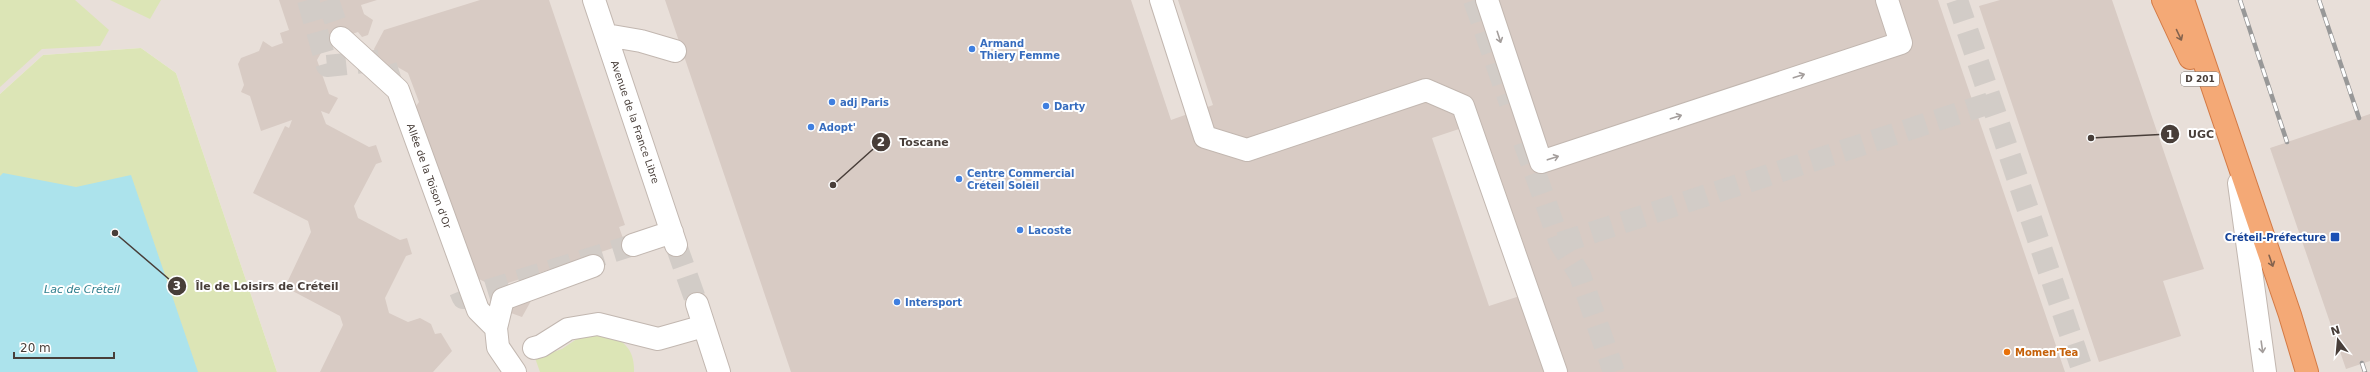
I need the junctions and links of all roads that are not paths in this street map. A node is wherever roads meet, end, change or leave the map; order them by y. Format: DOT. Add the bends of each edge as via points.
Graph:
graph roads {
  1 [pos="594,0"];
  2 [pos="1161,0"];
  3 [pos="1487,0"];
  4 [pos="1887,0"];
  5 [pos="2163,0"];
  6 [pos="2183,0"];
  7 [pos="606,35"];
  8 [pos="341,38"];
  9 [pos="675,51"];
  10 [pos="2236,158"];
  11 [pos="633,245"];
  12 [pos="593,266"];
  13 [pos="697,304"];
  14 [pos="704,326"];
  15 [pos="496,328"];
  16 [pos="534,348"];
  17 [pos="515,372"];
  18 [pos="720,372"];
  19 [pos="1556,372"];
  20 [pos="2265,372"];
  21 [pos="2307,372"];
  1 -- 7 [label="street, Avenue de la France Libre"];
  2 -- 19 [label="street" via="1205,138 1247,150 1426,90 1463,106"];
  3 -- 4 [label="street, one-way" via="1541,162 1901,43"];
  5 -- 10 [label="highway, D 201, one-way"];
  6 -- 10 [label="highway"];
  7 -- 9 [label="street" via="641,41"];
  7 -- 11 [label="street, Avenue de la France Libre" via="674,238"];
  8 -- 15 [label="street, Allée de la Toison d'Or" via="398,90 478,310"];
  10 -- 20 [label="street, one-way"];
  10 -- 21 [label="highway, one-way"];
  12 -- 15 [label="street" via="503,299"];
  13 -- 14 [label="street"];
  14 -- 16 [label="street" via="658,339 598,324 568,329"];
  14 -- 18 [label="street"];
  15 -- 17 [label="street" via="498,346"];
}
